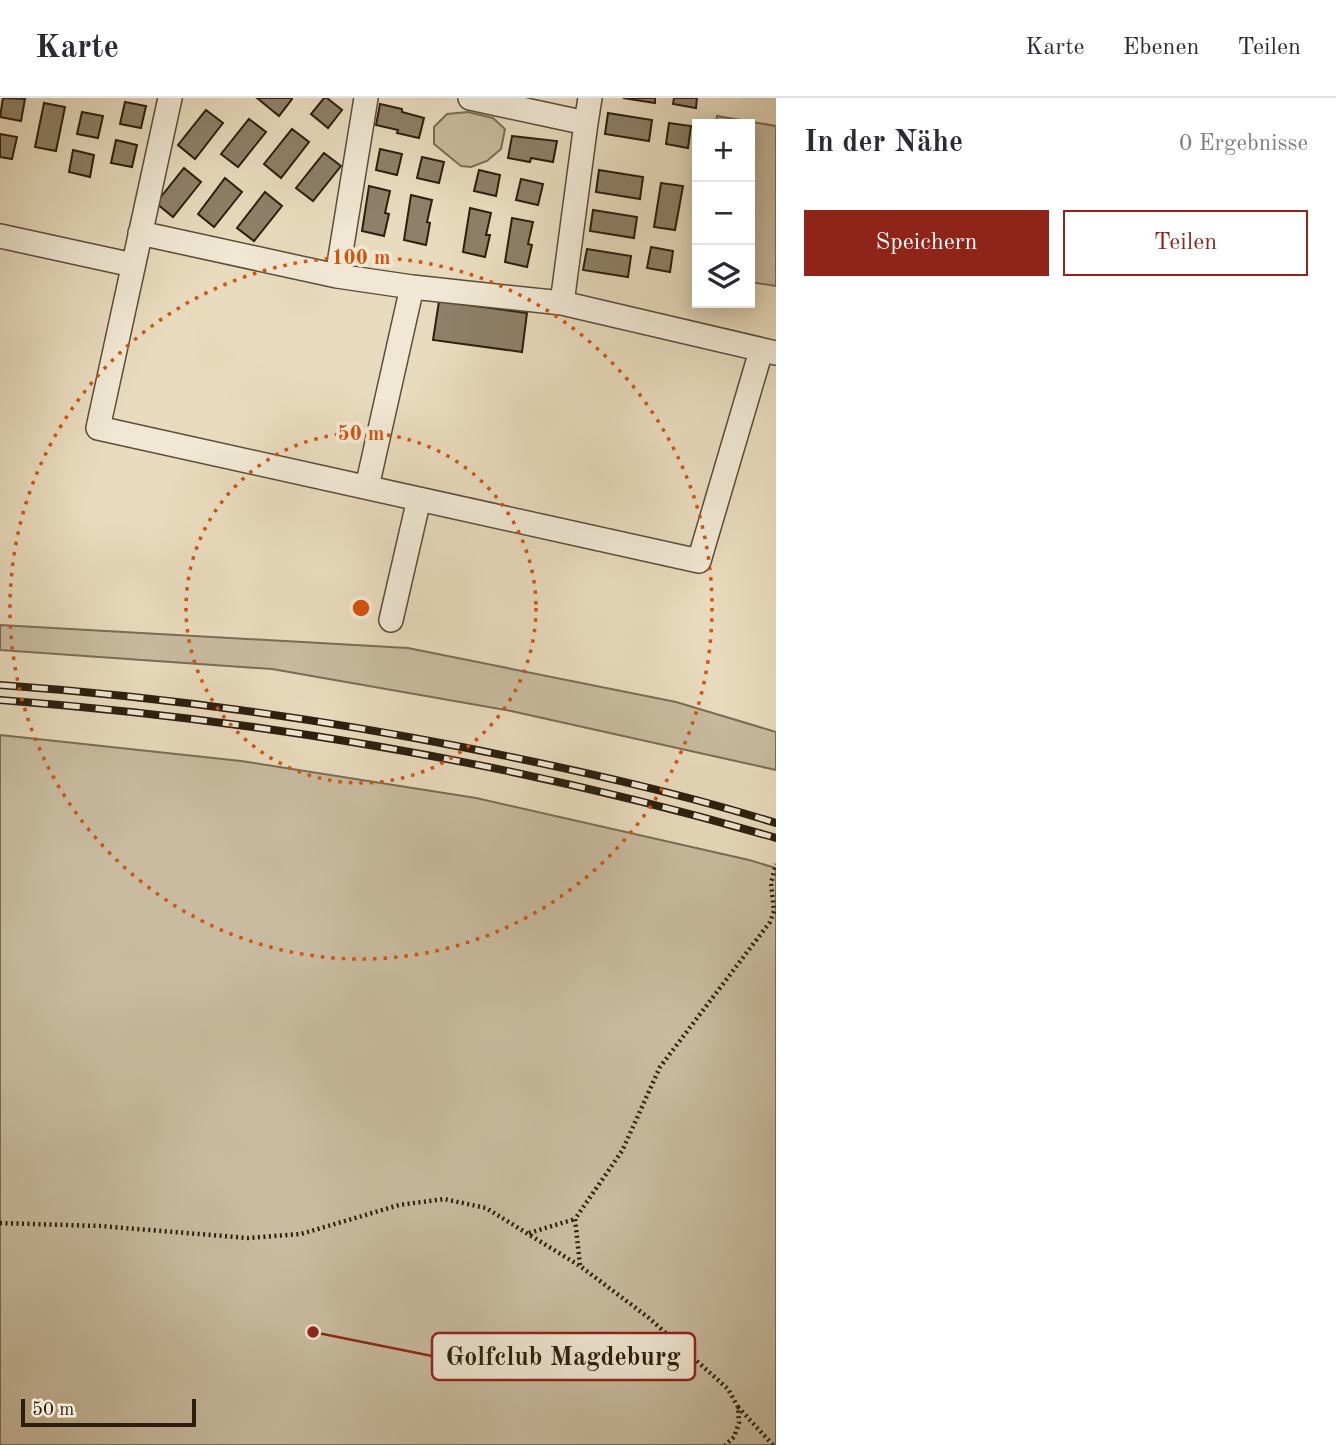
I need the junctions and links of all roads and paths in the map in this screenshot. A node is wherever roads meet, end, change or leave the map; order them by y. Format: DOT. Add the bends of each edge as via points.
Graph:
graph roads {
  1 [pos="170,98"];
  2 [pos="366,98"];
  3 [pos="470,98"];
  4 [pos="590,98"];
  5 [pos="586,123"];
  6 [pos="140,233"];
  7 [pos="0,236"];
  8 [pos="133,265"];
  9 [pos="337,276"];
  10 [pos="412,287"];
  11 [pos="562,303"];
  12 [pos="769,352"];
  13 [pos="367,487"];
  14 [pos="419,499"];
  15 [pos="391,620"];
  16 [pos="776,864"];
  17 [pos="774,903"];
  18 [pos="575,1219"];
  19 [pos="0,1223"];
  20 [pos="528,1233"];
  21 [pos="580,1266"];
  22 [pos="738,1407"];
  23 [pos="725,1445"];
  24 [pos="773,1445"];
  1 -- 6 [label="lane"];
  2 -- 9 [label="lane"];
  3 -- 5 [label="lane"];
  4 -- 5 [label="lane"];
  5 -- 11 [label="lane"];
  6 -- 8 [label="lane"];
  6 -- 9 [label="lane"];
  7 -- 8 [label="lane"];
  8 -- 13 [label="lane" via="98,428"];
  9 -- 10 [label="lane"];
  10 -- 11 [label="lane"];
  10 -- 13 [label="lane"];
  11 -- 12 [label="lane"];
  12 -- 14 [label="lane" via="699,561"];
  13 -- 14 [label="lane"];
  14 -- 15 [label="lane"];
  16 -- 17 [label="path" via="771,883"];
  17 -- 18 [label="path" via="770,922 660,1067 622,1151"];
  18 -- 20 [label="path"];
  18 -- 21 [label="path"];
  19 -- 20 [label="path" via="248,1238 300,1234 399,1205 444,1199 486,1208"];
  20 -- 21 [label="path"];
  21 -- 22 [label="path" via="649,1318 728,1389"];
  22 -- 23 [label="path" via="737,1431"];
  22 -- 24 [label="path"];
}
